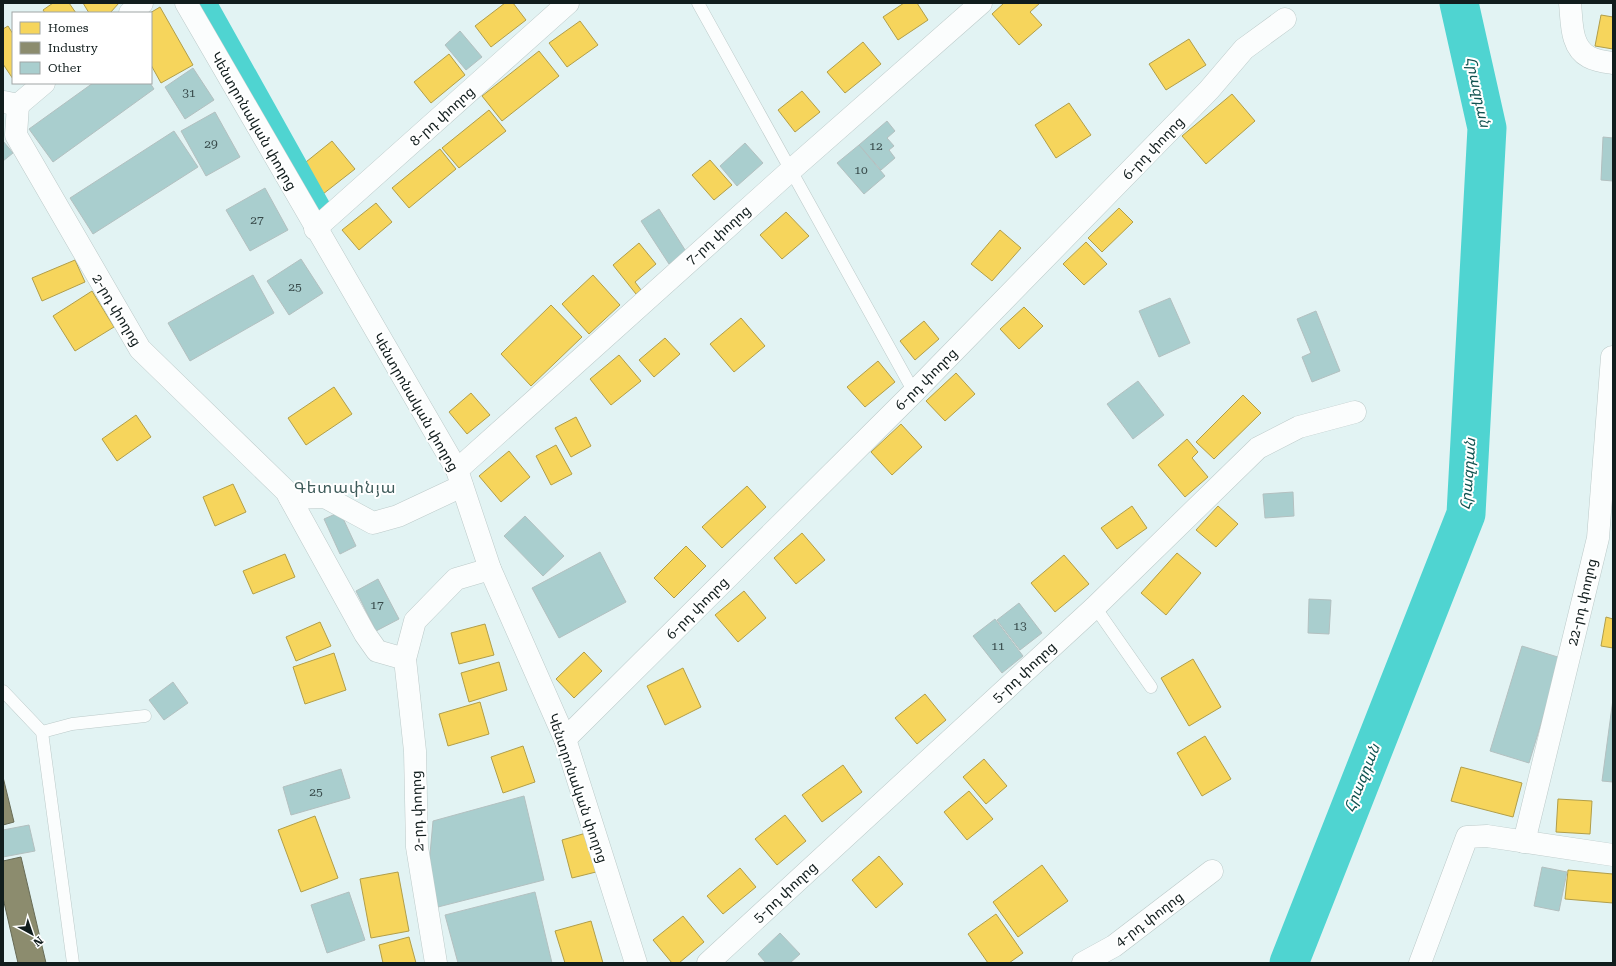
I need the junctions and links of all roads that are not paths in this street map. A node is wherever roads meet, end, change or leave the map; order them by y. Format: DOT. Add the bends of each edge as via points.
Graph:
graph roads {
  1 [pos="142,3"];
  2 [pos="186,3"];
  3 [pos="568,3"];
  4 [pos="698,3"];
  5 [pos="981,3"];
  6 [pos="1570,3"];
  7 [pos="131,12"];
  8 [pos="1285,19"];
  9 [pos="1613,63"];
  10 [pos="42,84"];
  11 [pos="10,103"];
  12 [pos="790,171"];
  13 [pos="315,229"];
  14 [pos="1612,357"];
  15 [pos="914,392"];
  16 [pos="1356,412"];
  17 [pos="459,478"];
  18 [pos="290,498"];
  19 [pos="490,569"];
  20 [pos="1095,607"];
  21 [pos="405,659"];
  22 [pos="1151,687"];
  23 [pos="3,691"];
  24 [pos="145,716"];
  25 [pos="42,732"];
  26 [pos="565,739"];
  27 [pos="1524,842"];
  28 [pos="1613,855"];
  29 [pos="1212,871"];
  30 [pos="73,963"];
  31 [pos="436,963"];
  32 [pos="636,963"];
  33 [pos="708,963"];
  34 [pos="1084,963"];
  35 [pos="1420,963"];
  1 -- 7 [label="street"];
  2 -- 13 [label="street, Կենտրոնական փողոց"];
  3 -- 13 [label="street, 8-րդ փողոց"];
  4 -- 12 [label="lane"];
  5 -- 12 [label="street, 7-րդ փողոց"];
  6 -- 9 [label="street" via="1573,36 1580,50 1590,58"];
  8 -- 15 [label="street, 6-րդ փողոց" via="1244,49 1209,90"];
  10 -- 11 [label="street"];
  11 -- 18 [label="street, 2-րդ փողոց" via="16,135 140,349 286,491"];
  12 -- 15 [label="lane"];
  12 -- 17 [label="street, 7-րդ փողոց"];
  13 -- 17 [label="street, Կենտրոնական փողոց"];
  14 -- 27 [label="street, 22-րդ փողոց" via="1598,538"];
  15 -- 26 [label="street, 6-րդ փողոց"];
  16 -- 20 [label="street, 5-րդ փողոց" via="1299,427 1258,448"];
  17 -- 18 [label="street" via="398,516 373,523 325,497"];
  17 -- 19 [label="street, Կենտրոնական փողոց"];
  18 -- 21 [label="street, 2-րդ փողոց" via="365,634 377,650"];
  19 -- 21 [label="street, 2-րդ փողոց" via="456,579 415,621"];
  19 -- 26 [label="street, Կենտրոնական փողոց"];
  20 -- 22 [label="lane"];
  20 -- 33 [label="street, 5-րդ փողոց"];
  21 -- 31 [label="street, 2-րդ փողոց" via="415,751 417,847"];
  23 -- 25 [label="lane"];
  24 -- 25 [label="lane" via="72,724"];
  25 -- 30 [label="lane"];
  26 -- 32 [label="street, Կենտրոնական փողոց"];
  27 -- 28 [label="street"];
  27 -- 35 [label="street" via="1487,836 1467,837"];
  29 -- 34 [label="street, 4-րդ փողոց" via="1114,946"];
}
